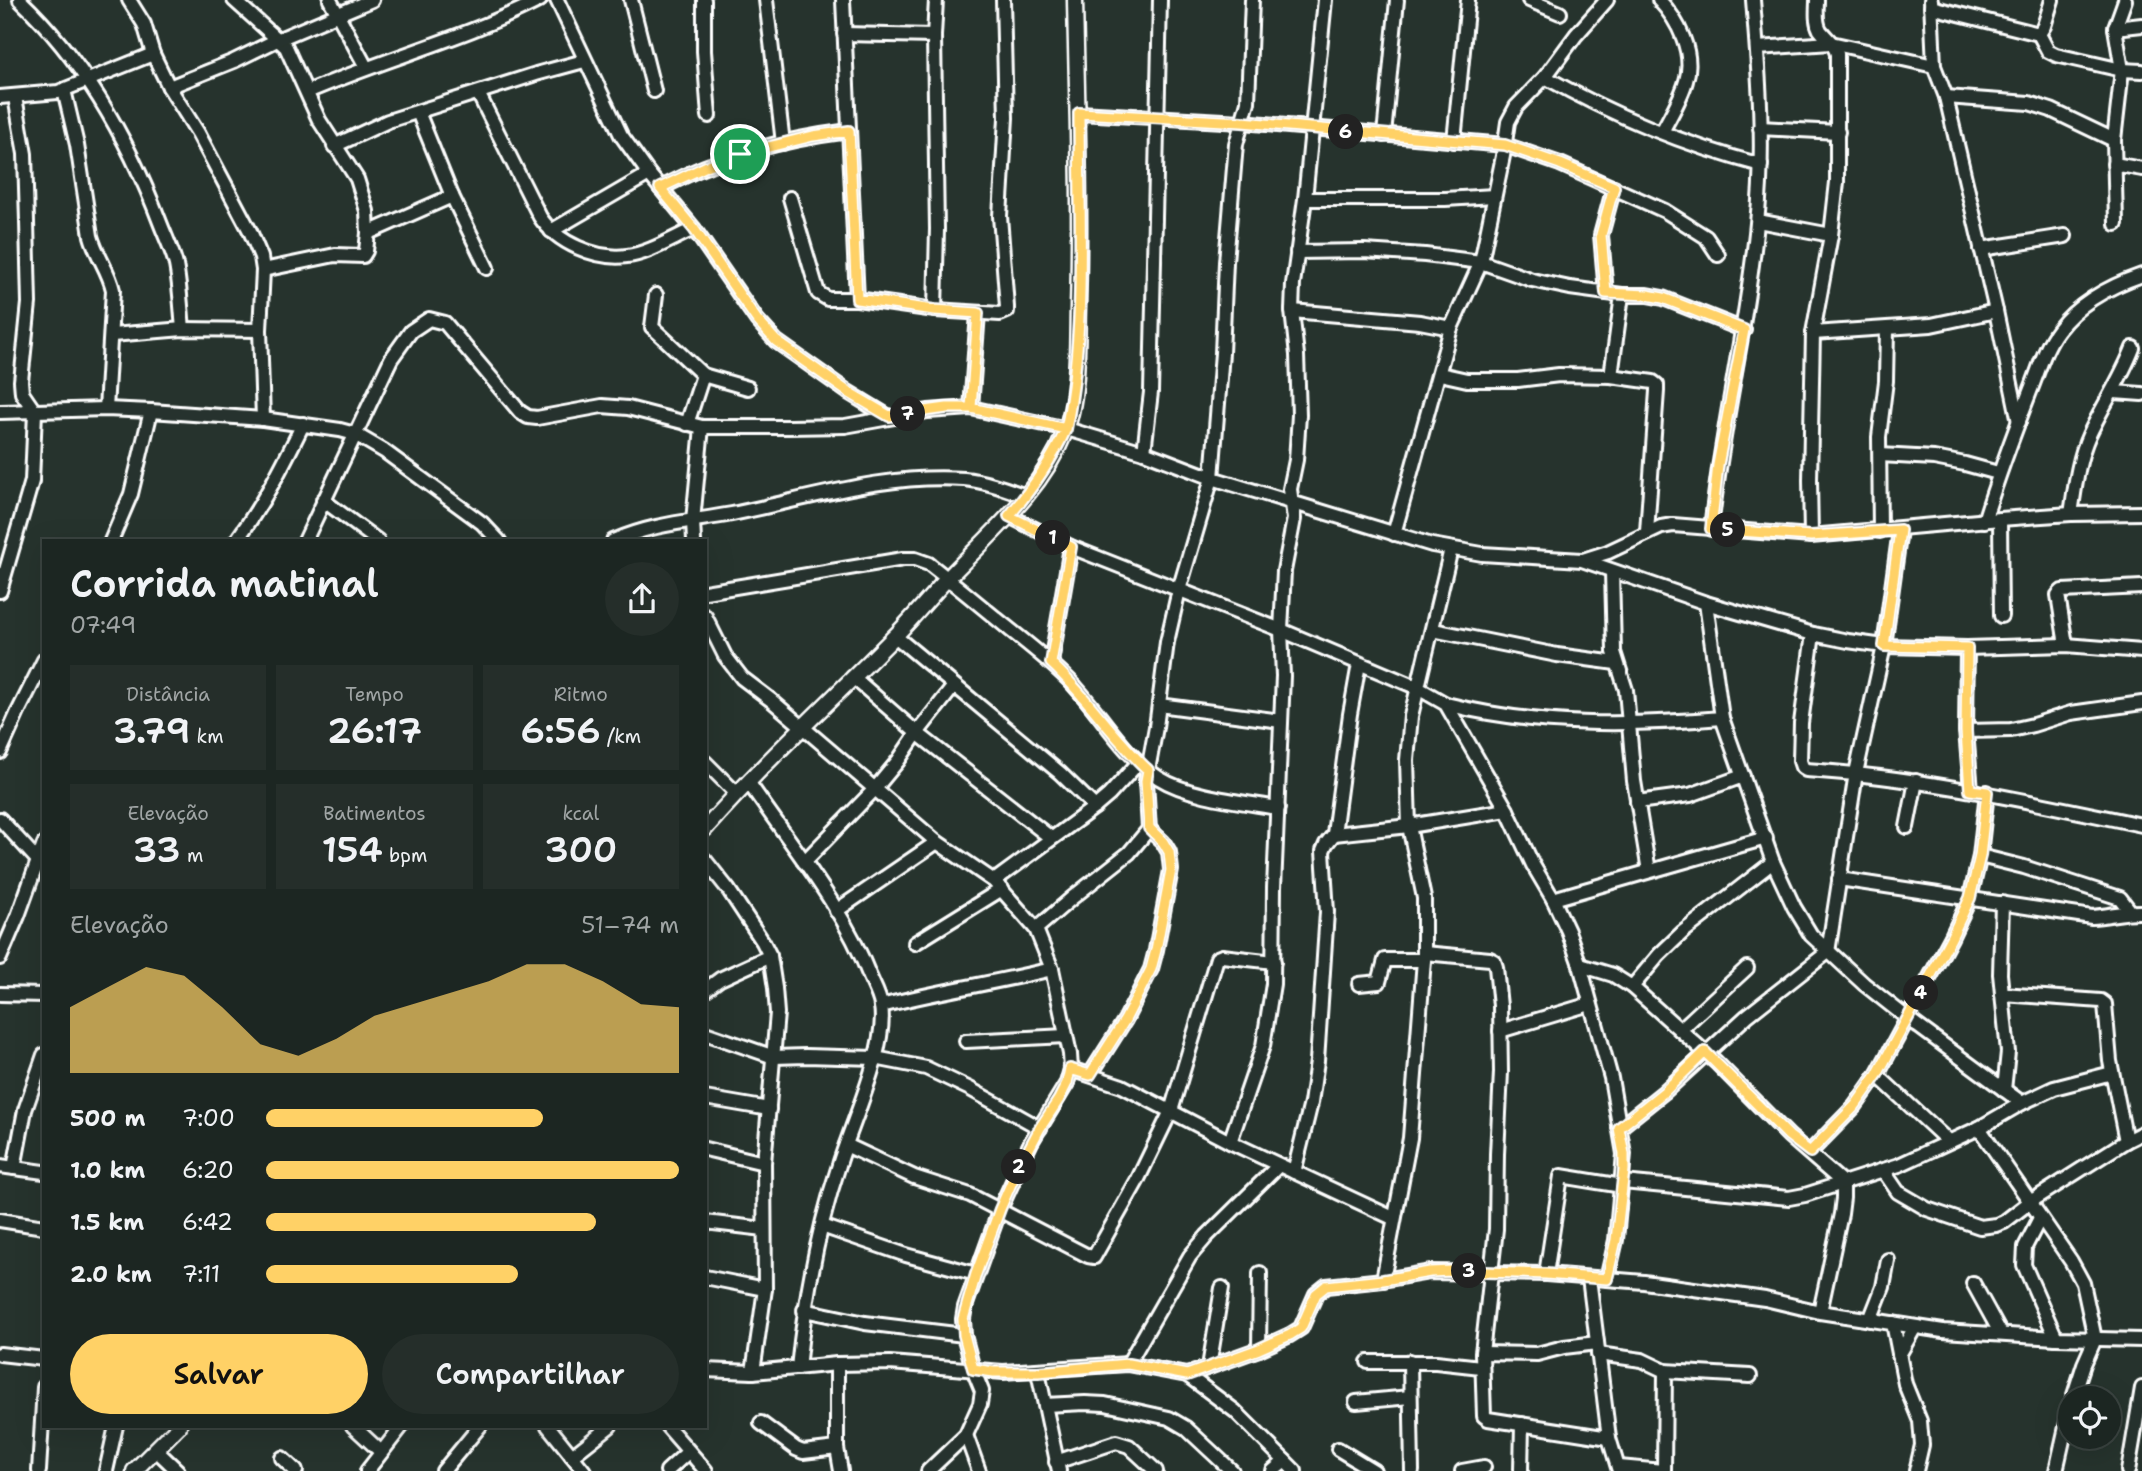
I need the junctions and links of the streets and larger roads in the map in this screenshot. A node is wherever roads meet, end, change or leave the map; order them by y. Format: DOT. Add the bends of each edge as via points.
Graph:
graph roads {
  1 [pos="20,0"];
  2 [pos="129,0"];
  3 [pos="234,0"];
  4 [pos="330,0"];
  5 [pos="372,0"];
  6 [pos="541,0"];
  7 [pos="557,0"];
  8 [pos="631,0"];
  9 [pos="704,0"];
  10 [pos="766,0"];
  11 [pos="844,0"];
  12 [pos="936,0"];
  13 [pos="1003,0"];
  14 [pos="1075,0"];
  15 [pos="1160,0"];
  16 [pos="1252,0"];
  17 [pos="1325,0"];
  18 [pos="1397,0"];
  19 [pos="1468,0"];
  20 [pos="1529,0"];
  21 [pos="1607,0"];
  22 [pos="1659,0"];
  23 [pos="1753,0"];
  24 [pos="1817,0"];
  25 [pos="2052,0"];
  26 [pos="2125,0"];
  27 [pos="1931,3"];
  28 [pos="1560,13"];
  29 [pos="337,16"];
  30 [pos="2142,25"];
  31 [pos="2115,28"];
  32 [pos="844,34"];
  33 [pos="2039,34"];
  34 [pos="934,36"];
  35 [pos="279,38"];
  36 [pos="1830,43"];
  37 [pos="1757,48"];
  38 [pos="153,54"];
  39 [pos="584,61"];
  40 [pos="1934,66"];
  41 [pos="366,67"];
  42 [pos="2122,70"];
  43 [pos="2142,71"];
  44 [pos="1545,76"];
  45 [pos="88,81"];
  46 [pos="169,87"];
  47 [pos="64,89"];
  48 [pos="654,91"];
  49 [pos="307,92"];
  50 [pos="478,93"];
  51 [pos="0,97"];
  52 [pos="15,97"];
  53 [pos="1946,97"];
  54 [pos="418,112"];
  55 [pos="1079,113"];
  56 [pos="709,116"];
  57 [pos="1158,117"];
  58 [pos="1242,122"];
  59 [pos="1760,128"];
  60 [pos="1312,129"];
  61 [pos="849,131"];
  62 [pos="1662,132"];
  63 [pos="1839,132"];
  64 [pos="1384,135"];
  65 [pos="2114,140"];
  66 [pos="1454,141"];
  67 [pos="783,143"];
  68 [pos="1505,145"];
  69 [pos="334,146"];
  70 [pos="2113,164"];
  71 [pos="1761,165"];
  72 [pos="2142,169"];
  73 [pos="649,174"];
  74 [pos="1614,187"];
  75 [pos="660,188"];
  76 [pos="452,196"];
  77 [pos="1494,196"];
  78 [pos="790,198"];
  79 [pos="1305,199"];
  80 [pos="1758,221"];
  81 [pos="2116,224"];
  82 [pos="694,229"];
  83 [pos="551,231"];
  84 [pos="368,233"];
  85 [pos="1831,235"];
  86 [pos="2065,236"];
  87 [pos="1982,249"];
  88 [pos="1297,252"];
  89 [pos="1718,255"];
  90 [pos="1481,262"];
  91 [pos="487,268"];
  92 [pos="263,270"];
  93 [pos="2142,275"];
  94 [pos="1606,293"];
  95 [pos="656,295"];
  96 [pos="1622,295"];
  97 [pos="857,299"];
  98 [pos="934,310"];
  99 [pos="1292,311"];
  100 [pos="1996,312"];
  101 [pos="978,313"];
  102 [pos="1451,328"];
  103 [pos="183,329"];
  104 [pos="1887,329"];
  105 [pos="260,330"];
  106 [pos="1744,330"];
  107 [pos="1813,333"];
  108 [pos="112,335"];
  109 [pos="2133,348"];
  110 [pos="1440,374"];
  111 [pos="702,375"];
  112 [pos="1611,376"];
  113 [pos="748,388"];
  114 [pos="2113,392"];
  115 [pos="2142,394"];
  116 [pos="971,408"];
  117 [pos="106,409"];
  118 [pos="151,411"];
  119 [pos="0,412"];
  120 [pos="35,412"];
  121 [pos="889,416"];
  122 [pos="263,419"];
  123 [pos="2019,422"];
  124 [pos="303,424"];
  125 [pos="687,424"];
  126 [pos="702,427"];
  127 [pos="1066,429"];
  128 [pos="355,434"];
  129 [pos="1144,452"];
  130 [pos="1880,455"];
  131 [pos="1998,474"];
  132 [pos="1212,478"];
  133 [pos="1026,496"];
  134 [pos="323,500"];
  135 [pos="1292,503"];
  136 [pos="2142,513"];
  137 [pos="2071,514"];
  138 [pos="1009,516"];
  139 [pos="2000,519"];
  140 [pos="693,521"];
  141 [pos="1984,521"];
  142 [pos="1711,529"];
  143 [pos="1900,530"];
  144 [pos="1880,531"];
  145 [pos="1647,532"];
  146 [pos="1394,534"];
  147 [pos="1811,536"];
  148 [pos="112,539"];
  149 [pos="237,539"];
  150 [pos="306,539"];
  151 [pos="375,539"];
  152 [pos="497,539"];
  153 [pos="617,539"];
  154 [pos="694,539"];
  155 [pos="1071,547"];
  156 [pos="1451,549"];
  157 [pos="1582,560"];
  158 [pos="1612,571"];
  159 [pos="948,579"];
  160 [pos="2142,587"];
  161 [pos="1179,590"];
  162 [pos="0,591"];
  163 [pos="707,592"];
  164 [pos="1706,603"];
  165 [pos="2001,616"];
  166 [pos="707,620"];
  167 [pos="1281,630"];
  168 [pos="1433,630"];
  169 [pos="1813,634"];
  170 [pos="895,636"];
  171 [pos="2066,645"];
  172 [pos="1884,646"];
  173 [pos="1967,648"];
  174 [pos="2142,651"];
  175 [pos="1051,663"];
  176 [pos="1616,663"];
  177 [pos="42,664"];
  178 [pos="1359,664"];
  179 [pos="853,677"];
  180 [pos="954,686"];
  181 [pos="1418,688"];
  182 [pos="2142,703"];
  183 [pos="1446,704"];
  184 [pos="1159,705"];
  185 [pos="1722,718"];
  186 [pos="1281,721"];
  187 [pos="1629,724"];
  188 [pos="803,728"];
  189 [pos="1966,731"];
  190 [pos="917,733"];
  191 [pos="0,752"];
  192 [pos="707,764"];
  193 [pos="1144,766"];
  194 [pos="1856,773"];
  195 [pos="1743,776"];
  196 [pos="1916,781"];
  197 [pos="749,783"];
  198 [pos="874,790"];
  199 [pos="1970,790"];
  200 [pos="1987,792"];
  201 [pos="737,794"];
  202 [pos="1637,803"];
  203 [pos="1095,807"];
  204 [pos="1278,808"];
  205 [pos="1507,810"];
  206 [pos="1,821"];
  207 [pos="2142,825"];
  208 [pos="1409,826"];
  209 [pos="1907,827"];
  210 [pos="707,828"];
  211 [pos="1149,828"];
  212 [pos="1334,834"];
  213 [pos="1051,838"];
  214 [pos="1766,838"];
  215 [pos="937,842"];
  216 [pos="1980,856"];
  217 [pos="804,862"];
  218 [pos="1773,862"];
  219 [pos="40,863"];
  220 [pos="707,863"];
  221 [pos="1649,871"];
  222 [pos="1839,879"];
  223 [pos="998,885"];
  224 [pos="1970,898"];
  225 [pos="1553,899"];
  226 [pos="2002,903"];
  227 [pos="836,911"];
  228 [pos="2136,912"];
  229 [pos="1037,929"];
  230 [pos="915,943"];
  231 [pos="1828,952"];
  232 [pos="770,956"];
  233 [pos="1424,957"];
  234 [pos="0,958"];
  235 [pos="1274,962"];
  236 [pos="1580,965"];
  237 [pos="1747,968"];
  238 [pos="1052,969"];
  239 [pos="1359,984"];
  240 [pos="1632,987"];
  241 [pos="707,989"];
  242 [pos="0,994"];
  243 [pos="2002,994"];
  244 [pos="42,995"];
  245 [pos="1590,1004"];
  246 [pos="881,1006"];
  247 [pos="1907,1018"];
  248 [pos="1680,1030"];
  249 [pos="1500,1031"];
  250 [pos="707,1034"];
  251 [pos="1066,1036"];
  252 [pos="966,1041"];
  253 [pos="1705,1052"];
  254 [pos="774,1057"];
  255 [pos="876,1058"];
  256 [pos="42,1061"];
  257 [pos="1070,1069"];
  258 [pos="2112,1073"];
  259 [pos="1090,1075"];
  260 [pos="1877,1075"];
  261 [pos="2004,1090"];
  262 [pos="707,1098"];
  263 [pos="2022,1103"];
  264 [pos="769,1109"];
  265 [pos="1171,1111"];
  266 [pos="1040,1128"];
  267 [pos="1619,1128"];
  268 [pos="1979,1128"];
  269 [pos="2142,1133"];
  270 [pos="1948,1141"];
  271 [pos="2126,1141"];
  272 [pos="1230,1142"];
  273 [pos="846,1145"];
  274 [pos="707,1149"];
  275 [pos="1810,1152"];
  276 [pos="764,1163"];
  277 [pos="0,1166"];
  278 [pos="1278,1166"];
  279 [pos="14,1168"];
  280 [pos="1883,1170"];
  281 [pos="42,1172"];
  282 [pos="1294,1172"];
  283 [pos="1843,1183"];
  284 [pos="1622,1184"];
  285 [pos="2030,1202"];
  286 [pos="1000,1209"];
  287 [pos="1393,1218"];
  288 [pos="2040,1218"];
  289 [pos="0,1220"];
  290 [pos="707,1222"];
  291 [pos="822,1226"];
  292 [pos="42,1227"];
  293 [pos="764,1229"];
  294 [pos="1888,1261"];
  295 [pos="1491,1272"];
  296 [pos="1260,1273"];
  297 [pos="976,1274"];
  298 [pos="1546,1274"];
  299 [pos="707,1277"];
  300 [pos="1589,1278"];
  301 [pos="1607,1279"];
  302 [pos="1383,1280"];
  303 [pos="1973,1283"];
  304 [pos="1222,1288"];
  305 [pos="765,1289"];
  306 [pos="804,1310"];
  307 [pos="1820,1312"];
  308 [pos="1870,1320"];
  309 [pos="1893,1323"];
  310 [pos="1915,1327"];
  311 [pos="2001,1334"];
  312 [pos="964,1335"];
  313 [pos="2056,1338"];
  314 [pos="2095,1339"];
  315 [pos="2142,1339"];
  316 [pos="1259,1349"];
  317 [pos="1598,1349"];
  318 [pos="0,1354"];
  319 [pos="1899,1355"];
  320 [pos="42,1359"];
  321 [pos="1481,1360"];
  322 [pos="1368,1362"];
  323 [pos="1410,1362"];
  324 [pos="837,1364"];
  325 [pos="1128,1364"];
  326 [pos="1209,1367"];
  327 [pos="798,1368"];
  328 [pos="973,1369"];
  329 [pos="707,1370"];
  330 [pos="1665,1371"];
  331 [pos="753,1372"];
  332 [pos="1038,1372"];
  333 [pos="1187,1375"];
  334 [pos="1749,1376"];
  335 [pos="2077,1386"];
  336 [pos="2142,1388"];
  337 [pos="1410,1397"];
  338 [pos="1356,1402"];
  339 [pos="1045,1405"];
  340 [pos="42,1421"];
  341 [pos="761,1423"];
  342 [pos="1522,1424"];
  343 [pos="116,1428"];
  344 [pos="177,1428"];
  345 [pos="355,1428"];
  346 [pos="400,1428"];
  347 [pos="478,1428"];
  348 [pos="550,1428"];
  349 [pos="607,1428"];
  350 [pos="669,1428"];
  351 [pos="966,1435"];
  352 [pos="1609,1438"];
  353 [pos="836,1448"];
  354 [pos="1338,1449"];
  355 [pos="2061,1449"];
  356 [pos="156,1450"];
  357 [pos="381,1452"];
  358 [pos="688,1452"];
  359 [pos="572,1456"];
  360 [pos="282,1458"];
  361 [pos="1285,1461"];
  362 [pos="1057,1466"];
  363 [pos="1484,1467"];
  364 [pos="1619,1469"];
  365 [pos="371,1470"];
  366 [pos="39,1471"];
  367 [pos="106,1471"];
  368 [pos="134,1471"];
  369 [pos="178,1471"];
  370 [pos="296,1471"];
  371 [pos="443,1471"];
  372 [pos="584,1471"];
  373 [pos="667,1471"];
  374 [pos="706,1471"];
  375 [pos="841,1471"];
  376 [pos="928,1471"];
  377 [pos="979,1471"];
  378 [pos="1156,1471"];
  379 [pos="1232,1471"];
  380 [pos="1273,1471"];
  381 [pos="1295,1471"];
  382 [pos="1374,1471"];
  383 [pos="1412,1471"];
  384 [pos="1462,1471"];
  385 [pos="1521,1471"];
  386 [pos="1664,1471"];
  387 [pos="1916,1471"];
  388 [pos="2056,1471"];
  389 [pos="2128,1471"];
  1 -- 45 [label="street" via="65,48"];
  2 -- 38 [label="street" via="144,24"];
  3 -- 35 [label="street"];
  4 -- 29 [label="street"];
  5 -- 29 [label="street"];
  6 -- 41 [label="street" via="510,16"];
  7 -- 39 [label="street"];
  8 -- 48 [label="street"];
  9 -- 56 [label="street"];
  10 -- 67 [label="street"];
  11 -- 32 [label="street"];
  12 -- 34 [label="street"];
  13 -- 101 [label="street" via="1006,118 1000,216 1007,307 1004,313"];
  14 -- 55 [label="street"];
  15 -- 57 [label="street"];
  16 -- 58 [label="street" via="1248,102"];
  17 -- 60 [label="street"];
  18 -- 64 [label="street"];
  19 -- 66 [label="street"];
  20 -- 28 [label="street"];
  21 -- 44 [label="street"];
  22 -- 62 [label="street" via="1683,39 1689,71"];
  23 -- 37 [label="street"];
  24 -- 36 [label="street" via="1817,22"];
  25 -- 33 [label="street"];
  26 -- 31 [label="street"];
  27 -- 33 [label="street"];
  27 -- 40 [label="street"];
  29 -- 35 [label="street"];
  29 -- 41 [label="street"];
  30 -- 31 [label="street"];
  31 -- 42 [label="street"];
  32 -- 34 [label="street"];
  32 -- 61 [label="street"];
  33 -- 42 [label="street" via="2048,51 2056,55"];
  34 -- 98 [label="street"];
  35 -- 46 [label="street"];
  35 -- 49 [label="street"];
  36 -- 37 [label="street"];
  36 -- 40 [label="street"];
  36 -- 63 [label="street" via="1837,54"];
  37 -- 59 [label="street"];
  38 -- 45 [label="street"];
  38 -- 46 [label="street"];
  39 -- 50 [label="street"];
  39 -- 73 [label="street" via="621,135"];
  40 -- 53 [label="street"];
  41 -- 49 [label="street"];
  42 -- 43 [label="street"];
  42 -- 65 [label="street"];
  44 -- 62 [label="street" via="1614,113"];
  44 -- 68 [label="street" via="1516,107 1508,122"];
  45 -- 47 [label="street"];
  45 -- 103 [label="street" via="150,196 176,265"];
  46 -- 92 [label="street" via="250,231"];
  47 -- 52 [label="street"];
  47 -- 108 [label="street" via="93,247 111,278"];
  49 -- 69 [label="street"];
  50 -- 54 [label="street"];
  50 -- 83 [label="street"];
  51 -- 52 [label="street"];
  52 -- 120 [label="street" via="25,154 28,235 29,303 21,381 22,393"];
  53 -- 65 [label="street" via="2029,103"];
  53 -- 87 [label="street"];
  54 -- 69 [label="street"];
  54 -- 76 [label="street"];
  55 -- 57 [label="street"];
  55 -- 127 [label="street" via="1077,350"];
  57 -- 58 [label="street"];
  57 -- 129 [label="street" via="1151,392"];
  58 -- 60 [label="street"];
  58 -- 132 [label="street" via="1226,262"];
  59 -- 63 [label="street"];
  59 -- 71 [label="street"];
  60 -- 64 [label="street"];
  60 -- 79 [label="street"];
  61 -- 67 [label="street"];
  61 -- 97 [label="street"];
  62 -- 71 [label="street"];
  63 -- 85 [label="street"];
  64 -- 66 [label="street"];
  65 -- 70 [label="street"];
  66 -- 68 [label="street"];
  67 -- 75 [label="street" via="709,165"];
  68 -- 74 [label="street"];
  68 -- 77 [label="street"];
  69 -- 84 [label="street" via="356,179 367,211"];
  70 -- 72 [label="street"];
  70 -- 81 [label="street"];
  71 -- 80 [label="street"];
  73 -- 75 [label="street"];
  73 -- 83 [label="street"];
  74 -- 89 [label="street" via="1697,230"];
  74 -- 94 [label="street" via="1601,235"];
  75 -- 82 [label="street"];
  76 -- 84 [label="street"];
  76 -- 91 [label="street"];
  77 -- 79 [label="street"];
  77 -- 90 [label="street"];
  78 -- 97 [label="street" via="818,293 831,300"];
  79 -- 88 [label="street"];
  80 -- 85 [label="street"];
  80 -- 106 [label="street"];
  82 -- 83 [label="street" via="628,256 589,251"];
  82 -- 121 [label="street" via="776,341"];
  84 -- 92 [label="street" via="363,256 328,256"];
  85 -- 107 [label="street"];
  86 -- 87 [label="street"];
  87 -- 100 [label="street"];
  88 -- 90 [label="street" via="1364,251"];
  88 -- 99 [label="street"];
  90 -- 94 [label="street" via="1532,280"];
  90 -- 102 [label="street"];
  92 -- 105 [label="street"];
  93 -- 123 [label="street" via="2090,299 2058,330"];
  94 -- 96 [label="street"];
  95 -- 111 [label="street" via="652,327"];
  96 -- 106 [label="street" via="1663,298"];
  96 -- 112 [label="street"];
  97 -- 98 [label="street"];
  98 -- 101 [label="street"];
  99 -- 102 [label="street"];
  99 -- 135 [label="street" via="1298,415"];
  100 -- 104 [label="street"];
  100 -- 123 [label="street"];
  101 -- 116 [label="street"];
  102 -- 110 [label="street"];
  103 -- 105 [label="street"];
  103 -- 108 [label="street"];
  104 -- 107 [label="street"];
  104 -- 130 [label="street"];
  105 -- 122 [label="street"];
  106 -- 142 [label="street" via="1718,465"];
  107 -- 147 [label="street"];
  108 -- 117 [label="street"];
  109 -- 114 [label="street"];
  110 -- 112 [label="street" via="1466,380"];
  110 -- 146 [label="street"];
  111 -- 113 [label="street"];
  111 -- 125 [label="street"];
  112 -- 145 [label="street" via="1657,385"];
  114 -- 115 [label="street"];
  114 -- 137 [label="street" via="2086,443"];
  116 -- 121 [label="street"];
  116 -- 127 [label="street"];
  117 -- 118 [label="street"];
  117 -- 120 [label="street"];
  118 -- 122 [label="street"];
  118 -- 148 [label="street" via="131,494"];
  119 -- 120 [label="street"];
  120 -- 162 [label="street" via="32,481"];
  121 -- 126 [label="street" via="845,426"];
  122 -- 124 [label="street"];
  123 -- 131 [label="street"];
  124 -- 128 [label="street"];
  124 -- 149 [label="street" via="278,477"];
  125 -- 126 [label="street"];
  125 -- 128 [label="street" via="602,406 528,416 444,323 429,319 411,331 391,359"];
  126 -- 140 [label="street"];
  127 -- 129 [label="street"];
  127 -- 133 [label="street" via="1054,456"];
  128 -- 134 [label="street"];
  128 -- 152 [label="street" via="460,506"];
  129 -- 132 [label="street"];
  130 -- 131 [label="street" via="1934,458"];
  130 -- 144 [label="street"];
  131 -- 141 [label="street"];
  132 -- 135 [label="street"];
  132 -- 161 [label="street"];
  133 -- 138 [label="street"];
  133 -- 140 [label="street" via="967,480 895,481"];
  134 -- 150 [label="street"];
  134 -- 151 [label="street"];
  135 -- 146 [label="street"];
  135 -- 167 [label="street"];
  136 -- 137 [label="street"];
  137 -- 139 [label="street"];
  138 -- 155 [label="street"];
  138 -- 159 [label="street"];
  139 -- 141 [label="street"];
  139 -- 165 [label="street"];
  140 -- 153 [label="street" via="667,523"];
  140 -- 154 [label="street"];
  141 -- 143 [label="street"];
  142 -- 145 [label="street" via="1673,525"];
  142 -- 147 [label="street"];
  143 -- 144 [label="street"];
  143 -- 172 [label="street"];
  144 -- 147 [label="street"];
  145 -- 157 [label="street"];
  146 -- 156 [label="street"];
  155 -- 161 [label="street"];
  155 -- 175 [label="street"];
  156 -- 157 [label="street"];
  156 -- 168 [label="street"];
  157 -- 158 [label="street"];
  158 -- 164 [label="street"];
  158 -- 176 [label="street"];
  159 -- 163 [label="street" via="929,564 903,559"];
  159 -- 170 [label="street"];
  159 -- 175 [label="street"];
  160 -- 171 [label="street" via="2062,592 2059,601"];
  161 -- 167 [label="street"];
  161 -- 184 [label="street"];
  164 -- 169 [label="street"];
  164 -- 185 [label="street"];
  166 -- 188 [label="street" via="734,669"];
  167 -- 178 [label="street"];
  167 -- 186 [label="street"];
  168 -- 176 [label="street"];
  168 -- 181 [label="street"];
  169 -- 172 [label="street"];
  169 -- 194 [label="street" via="1803,697 1800,761 1806,770"];
  170 -- 179 [label="street"];
  170 -- 180 [label="street"];
  171 -- 173 [label="street"];
  171 -- 174 [label="street"];
  172 -- 173 [label="street"];
  172 -- 194 [label="street"];
  173 -- 189 [label="street"];
  175 -- 193 [label="street"];
  176 -- 187 [label="street" via="1626,690"];
  177 -- 191 [label="street"];
  178 -- 181 [label="street"];
  178 -- 212 [label="street"];
  179 -- 188 [label="street"];
  179 -- 190 [label="street"];
  180 -- 190 [label="street"];
  180 -- 203 [label="street"];
  181 -- 183 [label="street"];
  181 -- 208 [label="street" via="1409,734"];
  182 -- 189 [label="street" via="2071,713 2011,730"];
  183 -- 187 [label="street" via="1574,724"];
  183 -- 205 [label="street"];
  184 -- 186 [label="street"];
  184 -- 193 [label="street"];
  185 -- 187 [label="street"];
  185 -- 195 [label="street"];
  186 -- 204 [label="street"];
  187 -- 202 [label="street"];
  188 -- 197 [label="street"];
  188 -- 198 [label="street"];
  189 -- 199 [label="street"];
  190 -- 198 [label="street"];
  190 -- 213 [label="street"];
  192 -- 201 [label="street"];
  193 -- 203 [label="street"];
  193 -- 204 [label="street" via="1172,785"];
  193 -- 211 [label="street"];
  194 -- 196 [label="street"];
  194 -- 222 [label="street"];
  195 -- 202 [label="street" via="1677,798"];
  195 -- 214 [label="street"];
  196 -- 199 [label="street"];
  196 -- 209 [label="street"];
  197 -- 201 [label="street"];
  197 -- 217 [label="street"];
  198 -- 215 [label="street"];
  198 -- 217 [label="street"];
  199 -- 200 [label="street"];
  200 -- 207 [label="street"];
  200 -- 216 [label="street"];
  201 -- 210 [label="street"];
  202 -- 221 [label="street"];
  203 -- 213 [label="street"];
  204 -- 235 [label="street"];
  205 -- 208 [label="street"];
  205 -- 225 [label="street"];
  206 -- 219 [label="street"];
  208 -- 212 [label="street"];
  208 -- 233 [label="street" via="1424,898"];
  211 -- 229 [label="street" via="1129,853"];
  211 -- 259 [label="street" via="1169,852 1171,870 1156,950 1125,1020"];
  212 -- 282 [label="street" via="1323,851 1327,912 1317,1061"];
  213 -- 223 [label="street"];
  214 -- 218 [label="street"];
  214 -- 221 [label="street"];
  215 -- 223 [label="street"];
  215 -- 227 [label="street"];
  216 -- 224 [label="street"];
  216 -- 228 [label="street" via="2120,898"];
  217 -- 227 [label="street"];
  218 -- 231 [label="street" via="1805,926"];
  218 -- 240 [label="street" via="1684,932"];
  219 -- 234 [label="street"];
  220 -- 232 [label="street"];
  221 -- 225 [label="street"];
  222 -- 224 [label="street"];
  222 -- 231 [label="street"];
  223 -- 229 [label="street"];
  223 -- 230 [label="street"];
  224 -- 226 [label="street"];
  224 -- 247 [label="street"];
  225 -- 236 [label="street"];
  226 -- 228 [label="street" via="2092,917"];
  226 -- 243 [label="street"];
  227 -- 246 [label="street" via="866,965"];
  229 -- 238 [label="street"];
  231 -- 247 [label="street"];
  231 -- 253 [label="street"];
  232 -- 241 [label="street"];
  232 -- 254 [label="street" via="777,1013"];
  233 -- 239 [label="street" via="1385,960 1380,982"];
  233 -- 249 [label="street" via="1494,961"];
  233 -- 287 [label="street" via="1410,1138"];
  235 -- 265 [label="street" via="1217,958"];
  235 -- 272 [label="street" via="1262,1046"];
  236 -- 240 [label="street" via="1613,975"];
  236 -- 245 [label="street"];
  237 -- 248 [label="street"];
  238 -- 246 [label="street"];
  238 -- 251 [label="street"];
  240 -- 248 [label="street"];
  242 -- 244 [label="street"];
  243 -- 258 [label="street" via="2101,1001 2105,1004"];
  243 -- 261 [label="street" via="2008,1052"];
  245 -- 249 [label="street"];
  245 -- 267 [label="street" via="1611,1078"];
  246 -- 255 [label="street"];
  247 -- 260 [label="street"];
  247 -- 261 [label="street"];
  248 -- 253 [label="street"];
  249 -- 295 [label="street"];
  250 -- 254 [label="street"];
  251 -- 252 [label="street"];
  251 -- 257 [label="street"];
  253 -- 267 [label="street"];
  253 -- 275 [label="street"];
  254 -- 255 [label="street"];
  254 -- 264 [label="street"];
  255 -- 266 [label="street" via="943,1075"];
  255 -- 273 [label="street"];
  256 -- 279 [label="street" via="25,1110"];
  257 -- 259 [label="street"];
  257 -- 266 [label="street" via="1059,1099"];
  258 -- 263 [label="street" via="2063,1085"];
  258 -- 271 [label="street"];
  259 -- 265 [label="street"];
  260 -- 270 [label="street"];
  260 -- 275 [label="street" via="1855,1106"];
  261 -- 263 [label="street"];
  262 -- 264 [label="street"];
  263 -- 268 [label="street"];
  264 -- 276 [label="street"];
  265 -- 272 [label="street"];
  265 -- 286 [label="street" via="1094,1257"];
  266 -- 286 [label="street"];
  267 -- 284 [label="street" via="1624,1154"];
  268 -- 270 [label="street"];
  268 -- 285 [label="street"];
  269 -- 271 [label="street"];
  270 -- 280 [label="street"];
  271 -- 285 [label="street"];
  272 -- 278 [label="street"];
  273 -- 286 [label="street"];
  273 -- 291 [label="street"];
  274 -- 276 [label="street"];
  275 -- 283 [label="street"];
  276 -- 293 [label="street"];
  277 -- 279 [label="street"];
  278 -- 282 [label="street"];
  278 -- 325 [label="street" via="1190,1256"];
  279 -- 281 [label="street"];
  280 -- 283 [label="street"];
  280 -- 285 [label="street" via="1909,1200 1980,1227 2004,1222"];
  282 -- 287 [label="street"];
  283 -- 284 [label="street" via="1789,1198"];
  283 -- 307 [label="street"];
  284 -- 298 [label="street" via="1561,1176"];
  284 -- 301 [label="street"];
  285 -- 288 [label="street"];
  286 -- 297 [label="street"];
  287 -- 302 [label="street"];
  288 -- 313 [label="street" via="2025,1247 2024,1265"];
  288 -- 314 [label="street" via="2083,1283"];
  289 -- 292 [label="street"];
  290 -- 293 [label="street"];
  291 -- 297 [label="street"];
  291 -- 306 [label="street"];
  293 -- 305 [label="street"];
  294 -- 308 [label="street"];
  295 -- 298 [label="street"];
  295 -- 302 [label="street" via="1430,1272"];
  295 -- 321 [label="street"];
  296 -- 316 [label="street"];
  297 -- 312 [label="street" via="965,1307"];
  298 -- 300 [label="street"];
  299 -- 305 [label="street"];
  300 -- 301 [label="street"];
  300 -- 317 [label="street"];
  301 -- 307 [label="street" via="1765,1299"];
  302 -- 316 [label="street" via="1326,1286 1316,1294 1301,1328"];
  303 -- 311 [label="street"];
  304 -- 326 [label="street"];
  305 -- 331 [label="street"];
  306 -- 312 [label="street"];
  306 -- 327 [label="street"];
  307 -- 308 [label="street"];
  308 -- 309 [label="street"];
  309 -- 310 [label="street"];
  309 -- 319 [label="street"];
  310 -- 311 [label="street"];
  310 -- 319 [label="street"];
  311 -- 313 [label="street"];
  312 -- 328 [label="street"];
  313 -- 314 [label="street"];
  314 -- 315 [label="street"];
  314 -- 335 [label="street"];
  316 -- 326 [label="street"];
  317 -- 321 [label="street" via="1564,1347"];
  317 -- 330 [label="street"];
  317 -- 352 [label="street"];
  318 -- 320 [label="street"];
  319 -- 387 [label="street" via="1920,1421 1922,1445"];
  321 -- 323 [label="street"];
  321 -- 342 [label="street" via="1484,1416"];
  322 -- 323 [label="street"];
  323 -- 337 [label="street"];
  324 -- 327 [label="street"];
  324 -- 328 [label="street"];
  324 -- 353 [label="street"];
  325 -- 332 [label="street"];
  325 -- 333 [label="street"];
  326 -- 333 [label="street"];
  327 -- 331 [label="street"];
  328 -- 332 [label="street"];
  328 -- 351 [label="street" via="982,1391"];
  329 -- 331 [label="street"];
  330 -- 334 [label="street"];
  330 -- 386 [label="street"];
  332 -- 339 [label="street"];
  333 -- 361 [label="street" via="1236,1411"];
  336 -- 389 [label="street"];
  337 -- 338 [label="street"];
  337 -- 383 [label="street"];
  339 -- 362 [label="street"];
  339 -- 379 [label="street" via="1105,1404 1169,1418"];
  340 -- 366 [label="street"];
  341 -- 353 [label="street" via="803,1452"];
  342 -- 352 [label="street"];
  342 -- 385 [label="street"];
  343 -- 367 [label="street"];
  344 -- 356 [label="street"];
  345 -- 357 [label="street"];
  346 -- 357 [label="street"];
  347 -- 371 [label="street"];
  348 -- 359 [label="street"];
  349 -- 359 [label="street"];
  350 -- 358 [label="street"];
  351 -- 376 [label="street"];
  351 -- 377 [label="street"];
  352 -- 364 [label="street"];
  353 -- 375 [label="street"];
  354 -- 382 [label="street"];
  355 -- 388 [label="street"];
  356 -- 368 [label="street"];
  356 -- 369 [label="street"];
  357 -- 365 [label="street"];
  358 -- 373 [label="street"];
  358 -- 374 [label="street"];
  359 -- 372 [label="street"];
  360 -- 370 [label="street"];
  361 -- 380 [label="street"];
  361 -- 381 [label="street"];
  362 -- 378 [label="street" via="1116,1442 1129,1446"];
  363 -- 384 [label="street"];
  364 -- 386 [label="street"];
}
